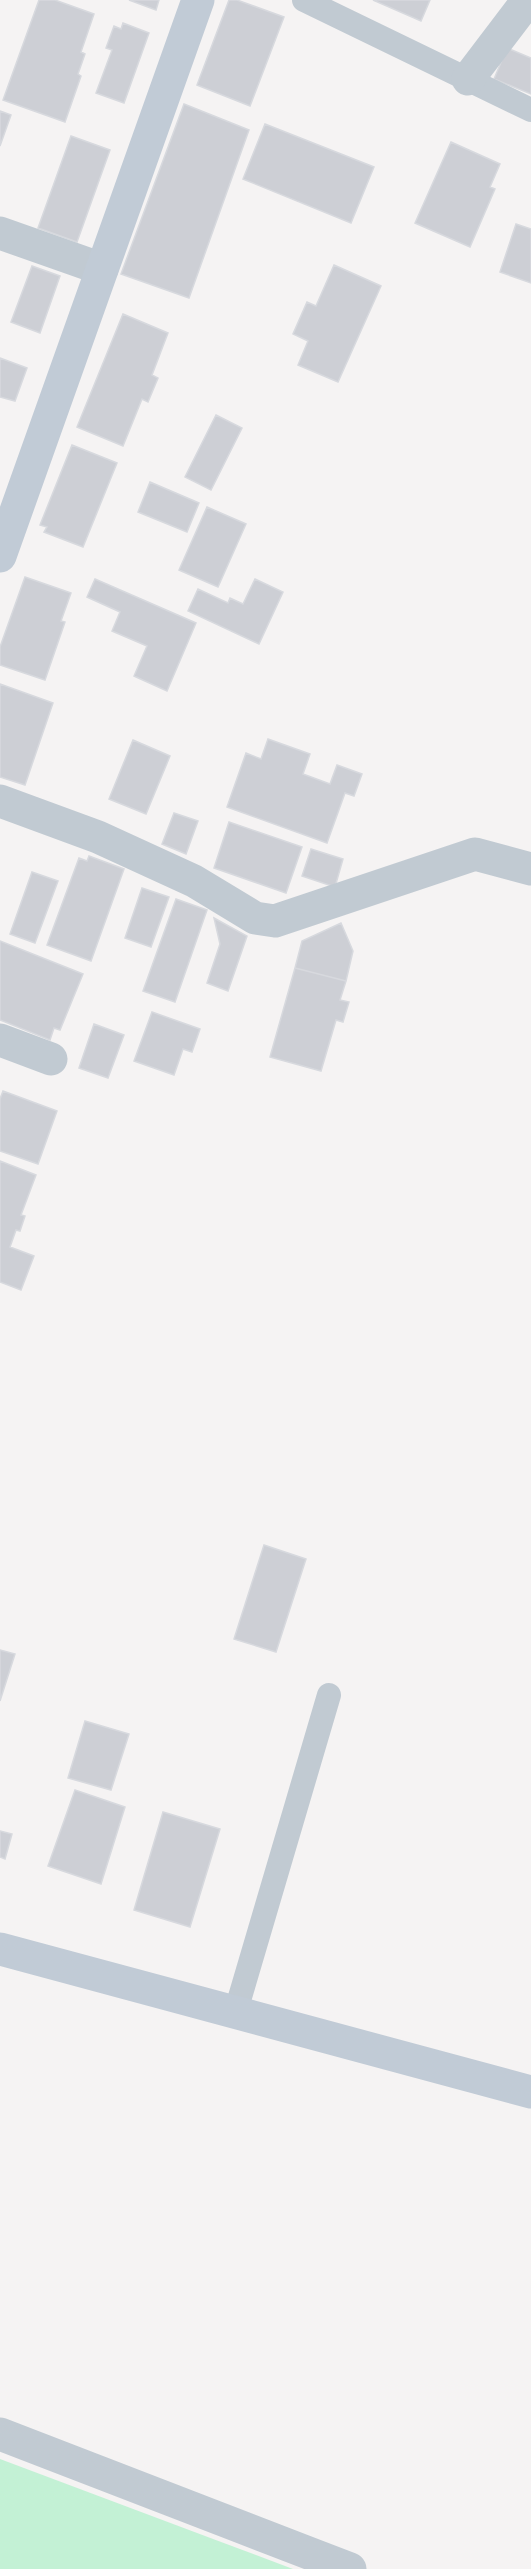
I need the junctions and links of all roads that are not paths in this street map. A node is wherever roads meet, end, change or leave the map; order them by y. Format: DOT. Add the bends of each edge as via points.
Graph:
graph roads {
  1 [pos="198,0"];
  2 [pos="304,0"];
  3 [pos="528,0"];
  4 [pos="468,79"];
  5 [pos="531,110"];
  6 [pos="0,232"];
  7 [pos="102,269"];
  8 [pos="0,556"];
  9 [pos="0,801"];
  10 [pos="531,869"];
  11 [pos="0,1040"];
  12 [pos="51,1059"];
  13 [pos="329,1695"];
  14 [pos="0,1949"];
  15 [pos="235,2014"];
  16 [pos="531,2092"];
  17 [pos="0,2434"];
  18 [pos="350,2569"];
  1 -- 7 [label="street"];
  2 -- 4 [label="lane"];
  3 -- 4 [label="street"];
  4 -- 5 [label="lane"];
  6 -- 7 [label="street"];
  7 -- 8 [label="street"];
  9 -- 10 [label="street" via="98,837 194,881 255,918 275,921 476,854"];
  11 -- 12 [label="street"];
  13 -- 15 [label="lane"];
  14 -- 15 [label="street"];
  15 -- 16 [label="street"];
  17 -- 18 [label="street"];
}
